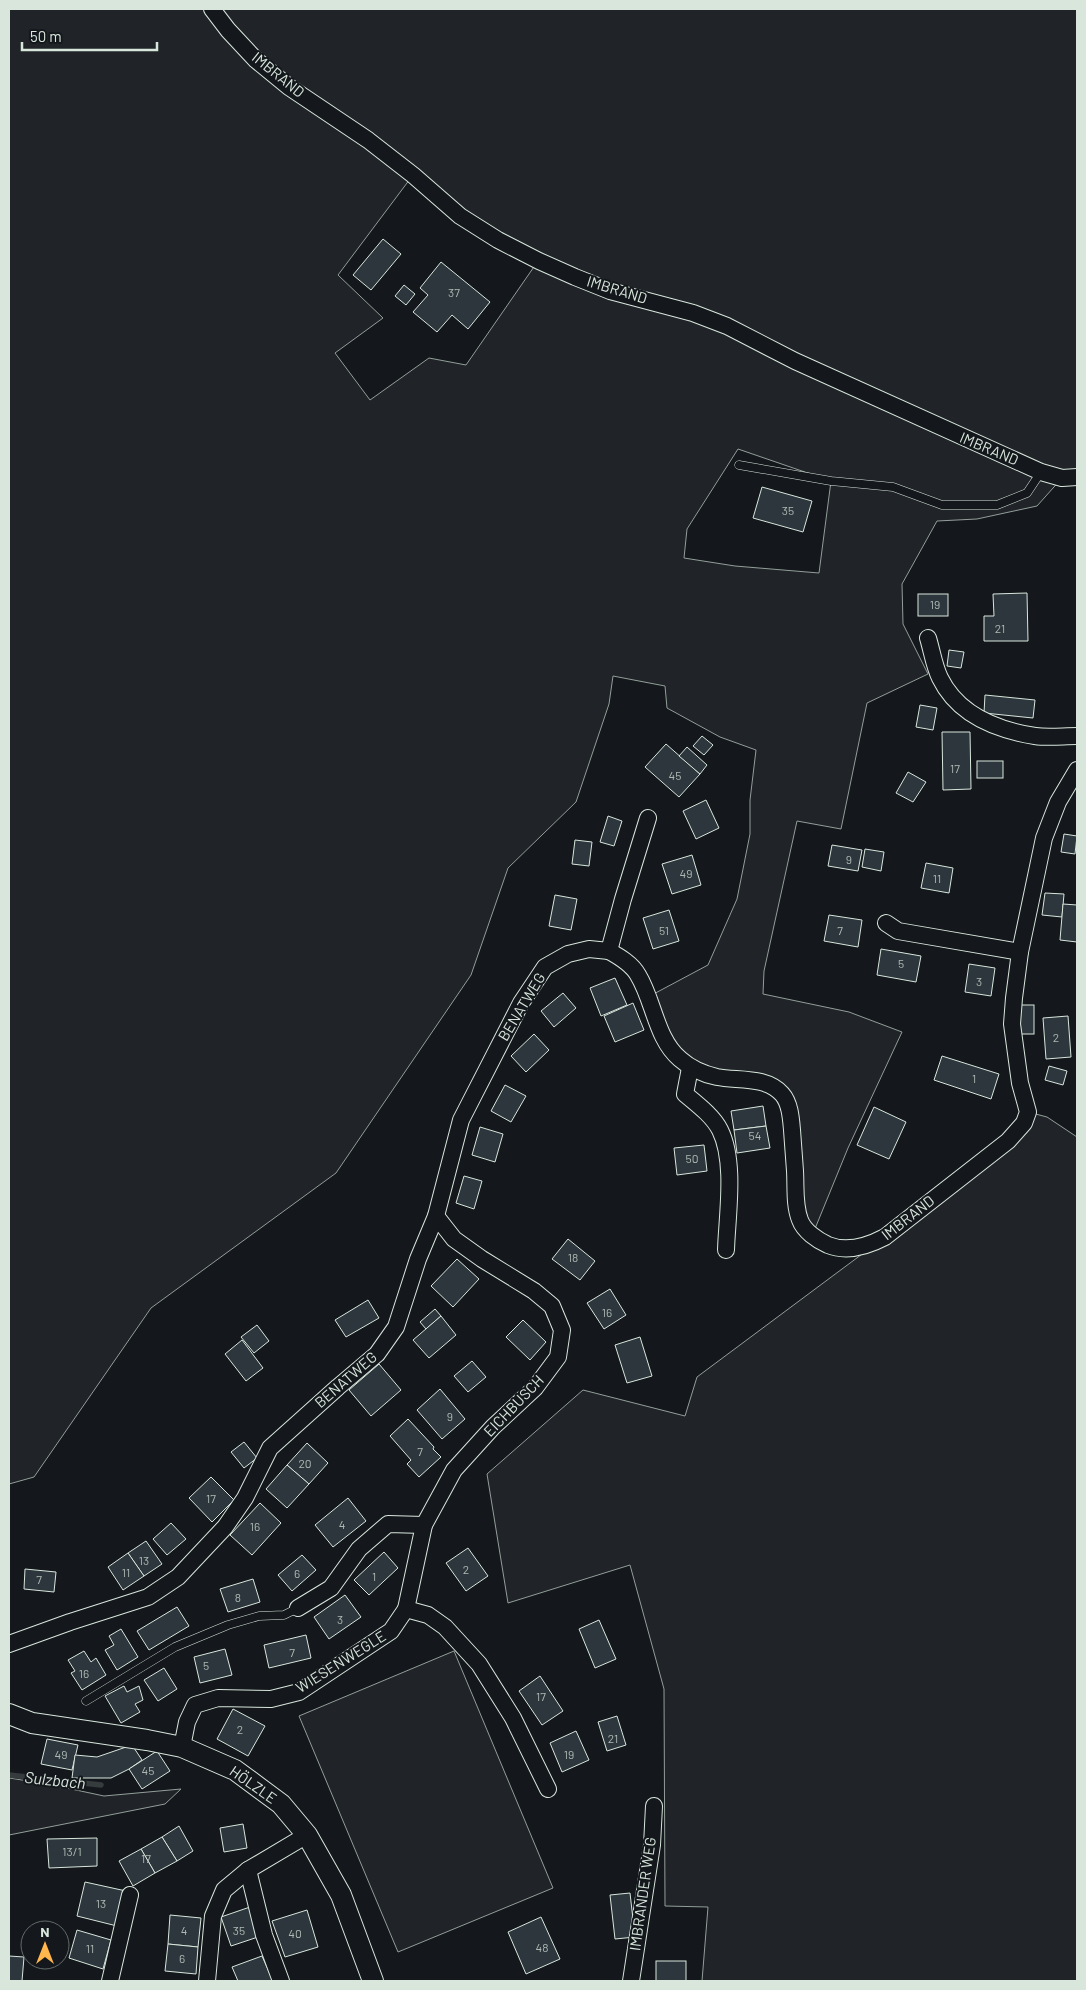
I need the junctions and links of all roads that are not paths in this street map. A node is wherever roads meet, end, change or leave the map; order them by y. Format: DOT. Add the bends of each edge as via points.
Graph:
graph roads {
  1 [pos="212,9"];
  2 [pos="739,465"];
  3 [pos="1041,472"];
  4 [pos="1077,477"];
  5 [pos="928,638"];
  6 [pos="1077,736"];
  7 [pos="1077,770"];
  8 [pos="648,818"];
  9 [pos="886,923"];
  10 [pos="610,951"];
  11 [pos="1020,952"];
  12 [pos="690,1068"];
  13 [pos="436,1216"];
  14 [pos="726,1250"];
  15 [pos="424,1525"];
  16 [pos="298,1608"];
  17 [pos="406,1609"];
  18 [pos="9,1644"];
  19 [pos="86,1701"];
  20 [pos="9,1714"];
  21 [pos="182,1747"];
  22 [pos="548,1789"];
  23 [pos="654,1806"];
  24 [pos="307,1835"];
  25 [pos="248,1870"];
  26 [pos="130,1894"];
  27 [pos="110,1981"];
  28 [pos="207,1981"];
  29 [pos="281,1981"];
  30 [pos="373,1981"];
  31 [pos="631,1981"];
  1 -- 3 [label="street, IMBRAND" via="256,60 289,87 368,140 460,216 498,240 610,291 727,326 804,366"];
  2 -- 3 [label="lane" via="831,481 893,487 942,505 997,505 1027,493"];
  3 -- 4 [label="street, IMBRAND" via="1062,478"];
  5 -- 6 [label="street" via="940,678 958,704 978,718 1036,736"];
  7 -- 11 [label="street, IMBRAND" via="1058,802 1044,838"];
  8 -- 10 [label="street"];
  9 -- 11 [label="street" via="898,931"];
  10 -- 12 [label="street" via="624,958 638,974 666,1043"];
  10 -- 13 [label="street, BENATWEG" via="589,949 568,954 545,967 521,1003 461,1120"];
  11 -- 12 [label="street, IMBRAND" via="1012,1024 1020,1083 1028,1112 1024,1123 1008,1141 886,1237 860,1248 832,1247 812,1236 801,1222 796,1207 791,1114 782,1094 768,1084 718,1077"];
  12 -- 14 [label="street" via="684,1094 720,1130 729,1164"];
  13 -- 15 [label="street, EICHBUSCH" via="454,1239 552,1306 562,1330 558,1357 535,1388 454,1470"];
  13 -- 18 [label="street, BENATWEG" via="396,1328 378,1354 270,1448 245,1498 225,1527 178,1577 148,1597"];
  15 -- 16 [label="street" via="388,1524 359,1549 331,1588"];
  15 -- 17 [label="street, EICHBUSCH"];
  16 -- 19 [label="lane" via="284,1615 259,1616 228,1625 176,1647"];
  17 -- 21 [label="street, WIESENWEGLE" via="390,1631 299,1692 271,1699 218,1698 195,1705 187,1722"];
  17 -- 22 [label="street" via="428,1615 445,1627 480,1664 513,1718"];
  20 -- 21 [label="street, HÖLZLE" via="32,1722"];
  21 -- 24 [label="street, HÖLZLE" via="235,1770 281,1804"];
  23 -- 31 [label="street, IMBRANDER WEG" via="652,1845"];
  24 -- 25 [label="street"];
  24 -- 30 [label="street, HÖLZLE" via="341,1895"];
  25 -- 28 [label="street" via="224,1890 212,1916"];
  25 -- 29 [label="street" via="264,1935"];
  26 -- 27 [label="street"];
}
